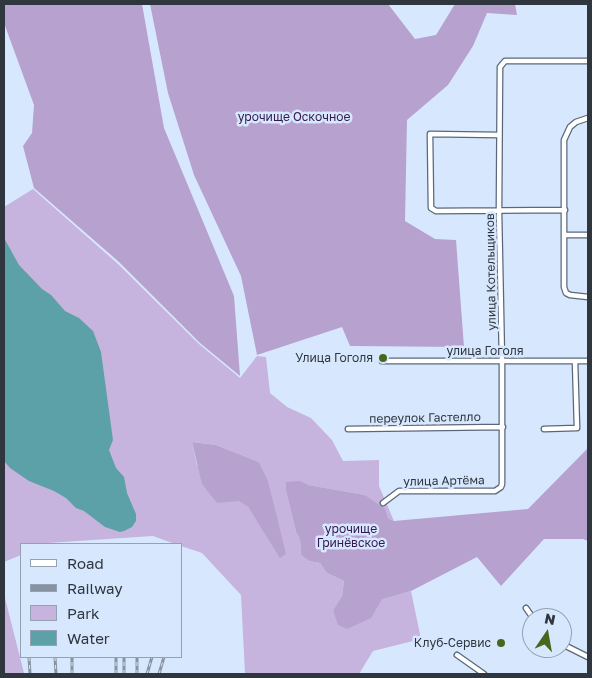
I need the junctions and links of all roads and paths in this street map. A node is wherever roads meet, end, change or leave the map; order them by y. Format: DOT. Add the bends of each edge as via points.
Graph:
graph roads {
  1 [pos="588,61"];
  2 [pos="588,118"];
  3 [pos="499,135"];
  4 [pos="565,210"];
  5 [pos="499,211"];
  6 [pos="565,235"];
  7 [pos="588,235"];
  8 [pos="588,297"];
  9 [pos="575,360"];
  10 [pos="588,360"];
  11 [pos="382,361"];
  12 [pos="502,361"];
  13 [pos="502,427"];
  14 [pos="348,429"];
  15 [pos="544,429"];
  16 [pos="502,481"];
  17 [pos="383,503"];
  18 [pos="572,649"];
  19 [pos="456,655"];
  20 [pos="588,658"];
  21 [pos="484,674"];
  1 -- 3 [label="street, улица Котельщиков" via="509,61 502,64 499,72"];
  2 -- 4 [label="street" via="570,127 564,140"];
  3 -- 5 [label="street, улица Котельщиков"];
  3 -- 5 [label="street" via="430,134 430,208 436,211"];
  4 -- 5 [label="street"];
  4 -- 6 [label="street"];
  5 -- 12 [label="street, улица Котельщиков"];
  6 -- 7 [label="street"];
  6 -- 8 [label="street" via="564,290 570,295"];
  9 -- 10 [label="street, улица Гоголя"];
  9 -- 12 [label="street, улица Гоголя"];
  9 -- 15 [label="street" via="577,428"];
  11 -- 12 [label="street, улица Гоголя"];
  12 -- 13 [label="street, улица Котельщиков"];
  13 -- 14 [label="street, переулок Гастелло"];
  13 -- 16 [label="street, улица Котельщиков"];
  16 -- 17 [label="street, улица Артёма" via="501,487 495,491 399,491"];
  18 -- 20 [label="street"];
  19 -- 21 [label="street"];
}
